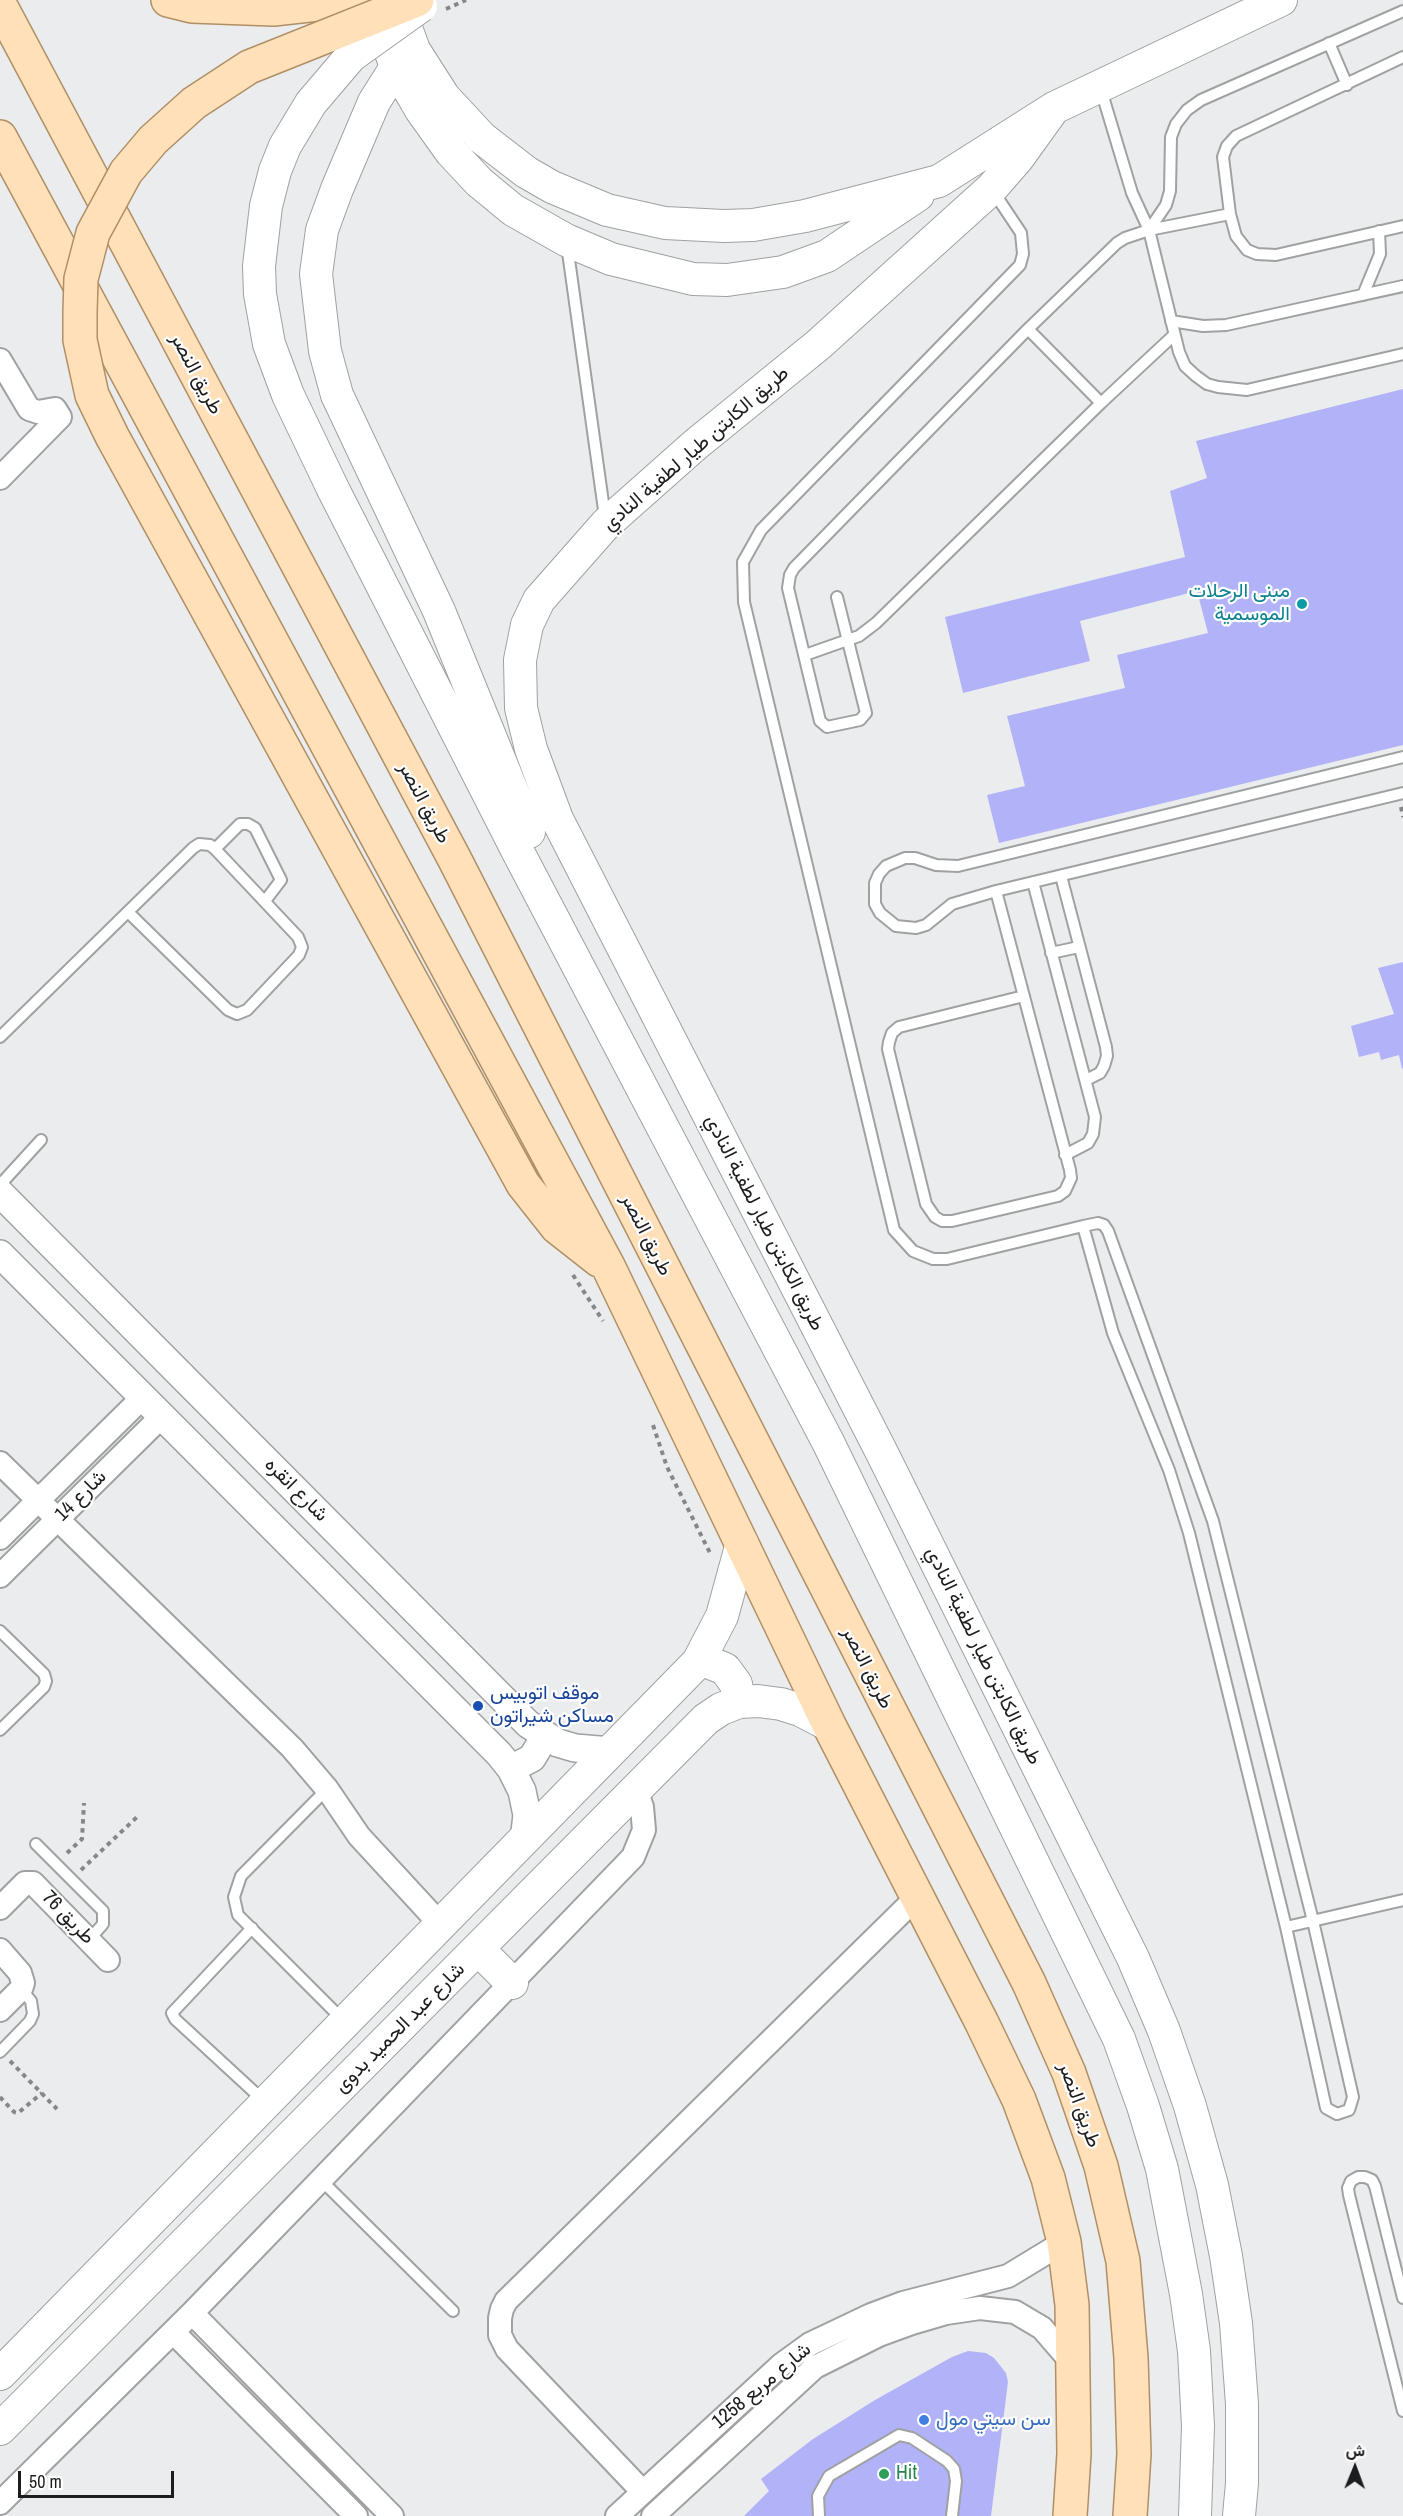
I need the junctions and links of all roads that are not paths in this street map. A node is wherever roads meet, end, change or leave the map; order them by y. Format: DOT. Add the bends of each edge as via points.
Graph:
graph roads {
  1 [pos="168,0"];
  2 [pos="355,0"];
  3 [pos="375,0"];
  4 [pos="396,0"];
  5 [pos="417,0"];
  6 [pos="429,0"];
  7 [pos="1281,0"];
  8 [pos="0,5"];
  9 [pos="1403,11"];
  10 [pos="1329,44"];
  11 [pos="1403,57"];
  12 [pos="396,67"];
  13 [pos="1099,84"];
  14 [pos="1347,85"];
  15 [pos="1054,108"];
  16 [pos="0,137"];
  17 [pos="939,181"];
  18 [pos="991,189"];
  19 [pos="1230,214"];
  20 [pos="1403,226"];
  21 [pos="1149,230"];
  22 [pos="1380,231"];
  23 [pos="566,240"];
  24 [pos="1403,286"];
  25 [pos="1363,295"];
  26 [pos="1171,321"];
  27 [pos="1028,329"];
  28 [pos="1174,335"];
  29 [pos="1403,354"];
  30 [pos="0,360"];
  31 [pos="1101,403"];
  32 [pos="0,478"];
  33 [pos="606,524"];
  34 [pos="837,597"];
  35 [pos="848,641"];
  36 [pos="805,655"];
  37 [pos="462,667"];
  38 [pos="521,681"];
  39 [pos="1403,757"];
  40 [pos="1403,793"];
  41 [pos="215,849"];
  42 [pos="1061,876"];
  43 [pos="1033,882"];
  44 [pos="996,891"];
  45 [pos="265,901"];
  46 [pos="546,902"];
  47 [pos="128,912"];
  48 [pos="1079,947"];
  49 [pos="1051,953"];
  50 [pos="1024,996"];
  51 [pos="0,1037"];
  52 [pos="1086,1080"];
  53 [pos="40,1140"];
  54 [pos="1065,1155"];
  55 [pos="0,1185"];
  56 [pos="0,1193"];
  57 [pos="1083,1226"];
  58 [pos="0,1254"];
  59 [pos="608,1266"];
  60 [pos="143,1397"];
  61 [pos="162,1416"];
  62 [pos="0,1463"];
  63 [pos="38,1502"];
  64 [pos="57,1520"];
  65 [pos="0,1538"];
  66 [pos="742,1543"];
  67 [pos="0,1576"];
  68 [pos="0,1631"];
  69 [pos="698,1662"];
  70 [pos="739,1702"];
  71 [pos="829,1725"];
  72 [pos="0,1730"];
  73 [pos="542,1734"];
  74 [pos="611,1751"];
  75 [pos="511,1769"];
  76 [pos="327,1789"];
  77 [pos="636,1790"];
  78 [pos="524,1840"];
  79 [pos="36,1844"];
  80 [pos="917,1897"];
  81 [pos="1403,1900"];
  82 [pos="0,1908"];
  83 [pos="1313,1921"];
  84 [pos="441,1925"];
  85 [pos="1286,1927"];
  86 [pos="252,1928"];
  87 [pos="89,1940"];
  88 [pos="478,1949"];
  89 [pos="0,1950"];
  90 [pos="108,1960"];
  91 [pos="512,1983"];
  92 [pos="21,1989"];
  93 [pos="0,2010"];
  94 [pos="345,2022"];
  95 [pos="0,2051"];
  96 [pos="266,2103"];
  97 [pos="321,2180"];
  98 [pos="1064,2242"];
  99 [pos="1403,2298"];
  100 [pos="453,2311"];
  101 [pos="192,2313"];
  102 [pos="173,2332"];
  103 [pos="1074,2365"];
  104 [pos="0,2374"];
  105 [pos="1403,2411"];
  106 [pos="0,2429"];
  107 [pos="642,2491"];
  108 [pos="0,2503"];
  109 [pos="356,2516"];
  110 [pos="392,2516"];
  111 [pos="617,2516"];
  112 [pos="653,2516"];
  113 [pos="819,2516"];
  114 [pos="952,2516"];
  115 [pos="1070,2516"];
  116 [pos="1130,2516"];
  117 [pos="1195,2516"];
  118 [pos="1239,2516"];
  1 -- 2 [label="main road" via="192,6 273,9"];
  3 -- 12 [label="main road"];
  4 -- 17 [label="main road" via="414,50 428,74 475,132 526,172 607,210 675,224 753,225 805,216"];
  5 -- 59 [label="main road, bridge" via="249,67 194,103 153,140 126,172 93,233 81,279 80,340 92,395 112,436 523,1184 557,1227"];
  6 -- 46 [label="main road, bridge" via="351,57 311,103 285,146 266,206 259,266 261,302 269,344 288,395"];
  7 -- 13 [label="main road"];
  8 -- 116 [label="main road, طريق النصر" via="454,858 1038,2003 1069,2073 1101,2166 1122,2261 1132,2390 1134,2454"];
  9 -- 10 [label="lane"];
  10 -- 14 [label="lane"];
  10 -- 21 [label="lane" via="1201,100 1187,110 1171,137 1166,205"];
  11 -- 14 [label="lane"];
  12 -- 23 [label="main road" via="451,152 479,182 513,210"];
  12 -- 37 [label="main road" via="374,102 336,189 322,231 316,274 325,351 338,395"];
  13 -- 15 [label="main road"];
  13 -- 21 [label="lane" via="1132,193"];
  14 -- 19 [label="lane" via="1231,141 1223,157"];
  15 -- 17 [label="main road"];
  15 -- 18 [label="main road, طريق الكابتن طيار لطفية النادي"];
  16 -- 59 [label="main road"];
  17 -- 23 [label="main road" via="827,256 783,272 755,277 693,279 611,260"];
  18 -- 33 [label="main road, طريق الكابتن طيار لطفية النادي" via="818,345 694,445"];
  18 -- 57 [label="lane" via="1021,233 1020,265 761,530 743,562 742,582 894,1230 913,1251 933,1259 947,1259"];
  19 -- 21 [label="lane"];
  19 -- 22 [label="lane" via="1241,244 1266,256"];
  20 -- 22 [label="lane"];
  21 -- 26 [label="lane"];
  21 -- 27 [label="lane" via="1117,243"];
  22 -- 25 [label="lane" via="1380,254"];
  23 -- 33 [label="lane"];
  24 -- 25 [label="lane"];
  25 -- 26 [label="lane" via="1226,325"];
  26 -- 28 [label="lane"];
  27 -- 31 [label="lane"];
  27 -- 36 [label="lane" via="794,568 788,588"];
  28 -- 29 [label="lane" via="1185,366 1207,384 1231,390 1247,390"];
  28 -- 31 [label="lane"];
  30 -- 32 [label="street" via="29,409 55,409 60,417"];
  31 -- 35 [label="lane" via="876,623"];
  33 -- 38 [label="main road, طريق الكابتن طيار لطفية النادي" via="540,600 527,625 520,660"];
  34 -- 35 [label="lane"];
  35 -- 36 [label="lane"];
  35 -- 36 [label="lane" via="865,708 865,716 860,720 831,727 821,724"];
  37 -- 38 [label="main road" via="493,689 511,690"];
  37 -- 46 [label="main road" via="541,861"];
  38 -- 118 [label="main road, طريق الكابتن طيار لطفية النادي" via="521,708 531,749 557,819 881,1451 1133,1958 1164,2031 1212,2185 1228,2267 1242,2404"];
  39 -- 44 [label="lane" via="958,866 905,858 886,866 875,883 874,894 880,913 896,926 906,928 926,924 952,904"];
  40 -- 42 [label="lane"];
  41 -- 45 [label="lane"];
  41 -- 45 [label="lane" via="240,824 255,828 281,880"];
  41 -- 47 [label="lane" via="205,843 194,848"];
  42 -- 43 [label="lane"];
  42 -- 48 [label="lane"];
  43 -- 44 [label="lane"];
  43 -- 49 [label="lane"];
  44 -- 50 [label="lane"];
  45 -- 47 [label="lane" via="298,937 302,947 299,955 247,1010 237,1014 228,1010"];
  46 -- 117 [label="main road" via="828,1442 1119,2039 1162,2169 1186,2294 1198,2426"];
  47 -- 51 [label="lane"];
  48 -- 49 [label="lane"];
  48 -- 52 [label="lane" via="1107,1056 1100,1073"];
  49 -- 52 [label="lane"];
  50 -- 54 [label="lane"];
  50 -- 54 [label="lane" via="899,1027 892,1033 888,1049 926,1204 934,1217 952,1221 1058,1196 1071,1178"];
  52 -- 54 [label="lane" via="1095,1117 1093,1134 1081,1149"];
  53 -- 55 [label="lane"];
  56 -- 73 [label="street, شارع انقره"];
  57 -- 83 [label="lane" via="1098,1223 1106,1227 1213,1521"];
  57 -- 85 [label="lane" via="1113,1333 1169,1470 1189,1533"];
  58 -- 60 [label="street"];
  59 -- 66 [label="main road"];
  60 -- 61 [label="street"];
  60 -- 63 [label="street, شارع 14"];
  61 -- 64 [label="street, شارع 14"];
  61 -- 75 [label="street"];
  62 -- 63 [label="street"];
  63 -- 64 [label="street"];
  63 -- 65 [label="street, شارع 14"];
  64 -- 67 [label="street, شارع 14"];
  64 -- 76 [label="street" via="292,1748"];
  66 -- 69 [label="main road" via="722,1616"];
  66 -- 71 [label="main road"];
  68 -- 72 [label="lane" via="44,1674 46,1681"];
  69 -- 70 [label="main road" via="725,1669 736,1684"];
  69 -- 74 [label="main road"];
  70 -- 71 [label="main road, شارع عبد الحميد بدوى" via="781,1704"];
  70 -- 77 [label="main road, شارع عبد الحميد بدوى" via="706,1719"];
  71 -- 80 [label="main road"];
  73 -- 74 [label="street, شارع انقره" via="575,1748"];
  73 -- 75 [label="street" via="532,1758"];
  74 -- 78 [label="main road"];
  75 -- 78 [label="street" via="525,1803"];
  76 -- 84 [label="street" via="359,1836"];
  76 -- 86 [label="lane" via="237,1882 235,1906 238,1915"];
  77 -- 88 [label="main road, شارع عبد الحميد بدوى"];
  77 -- 91 [label="street" via="644,1830 633,1857"];
  78 -- 84 [label="main road"];
  79 -- 87 [label="lane" via="100,1907 103,1924"];
  80 -- 98 [label="main road" via="1019,2100 1048,2178"];
  80 -- 107 [label="street" via="502,2309 500,2335 507,2349"];
  81 -- 83 [label="lane"];
  82 -- 87 [label="street, طريق 76" via="25,1883 33,1882"];
  83 -- 85 [label="lane"];
  83 -- 85 [label="lane" via="1353,2097 1349,2110 1337,2114 1326,2108"];
  84 -- 94 [label="main road"];
  86 -- 94 [label="lane"];
  86 -- 96 [label="lane" via="172,2013"];
  87 -- 90 [label="street, طريق 76"];
  88 -- 91 [label="main road"];
  88 -- 106 [label="main road, شارع عبد الحميد بدوى"];
  89 -- 92 [label="street" via="22,1976"];
  91 -- 97 [label="street"];
  92 -- 93 [label="street"];
  92 -- 95 [label="lane" via="31,2001 33,2014"];
  94 -- 96 [label="main road"];
  96 -- 104 [label="main road"];
  97 -- 100 [label="lane"];
  97 -- 101 [label="street"];
  98 -- 103 [label="main road"];
  98 -- 107 [label="street, شارع مربع 1258" via="1008,2276 903,2303 810,2344 781,2365"];
  99 -- 105 [label="lane" via="1376,2186 1372,2180 1358,2177 1348,2188 1349,2195"];
  101 -- 102 [label="street"];
  101 -- 110 [label="street"];
  102 -- 108 [label="street"];
  102 -- 109 [label="street"];
  103 -- 112 [label="street, شارع مربع 1258" via="1042,2328 1015,2312 980,2308 912,2323 815,2367"];
  103 -- 115 [label="main road"];
  107 -- 111 [label="street, شارع مربع 1258"];
  113 -- 114 [label="lane" via="818,2496 829,2476 898,2435 908,2436 954,2469"];
}
